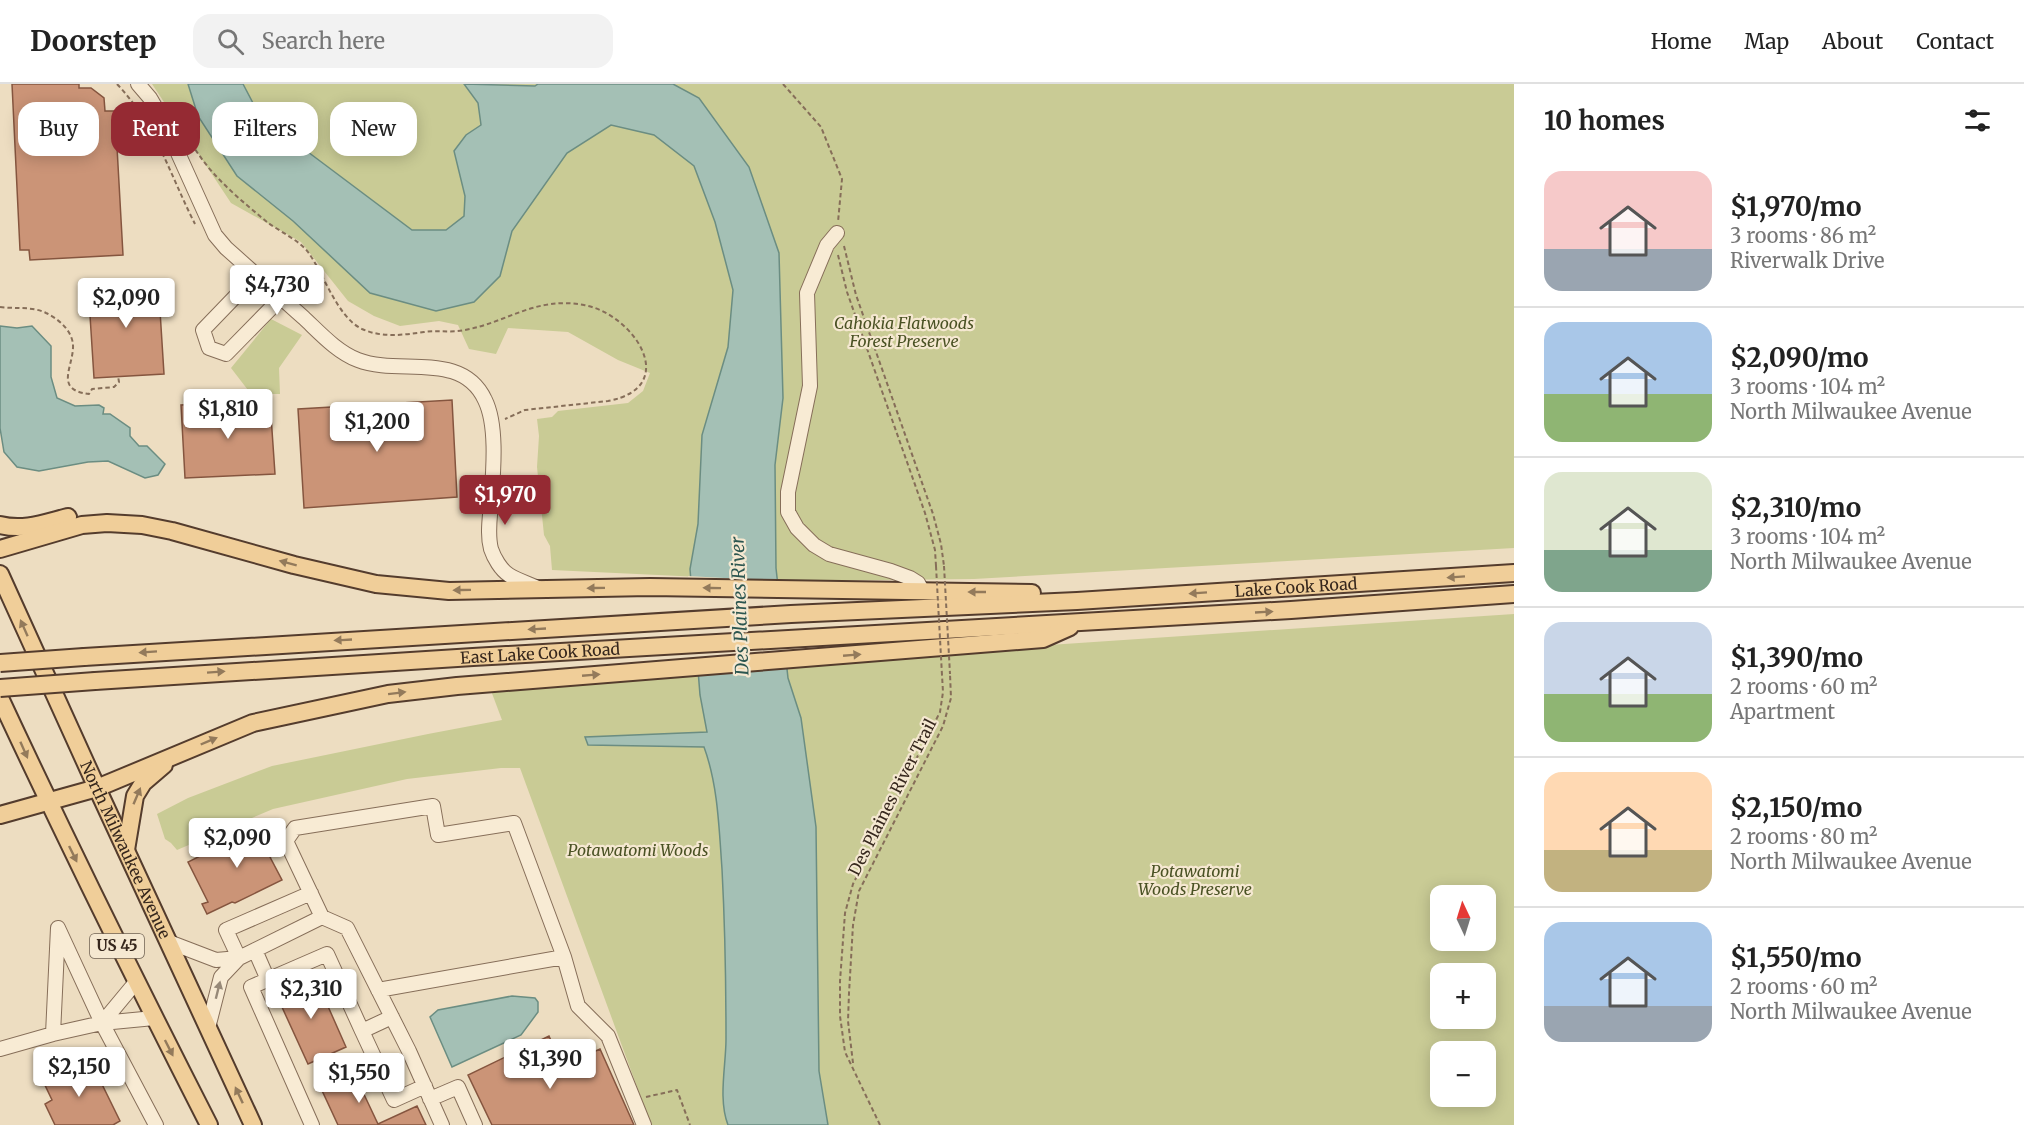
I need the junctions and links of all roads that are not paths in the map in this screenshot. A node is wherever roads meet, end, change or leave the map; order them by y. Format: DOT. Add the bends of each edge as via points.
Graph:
graph roads {
  1 [pos="138,84"];
  2 [pos="837,233"];
  3 [pos="256,275"];
  4 [pos="281,297"];
  5 [pos="0,525"];
  6 [pos="172,531"];
  7 [pos="0,549"];
  8 [pos="1514,573"];
  9 [pos="0,574"];
  10 [pos="542,590"];
  11 [pos="923,592"];
  12 [pos="1514,594"];
  13 [pos="1077,601"];
  14 [pos="1079,623"];
  15 [pos="0,663"];
  16 [pos="0,688"];
  17 [pos="0,698"];
  18 [pos="175,755"];
  19 [pos="97,788"];
  20 [pos="47,802"];
  21 [pos="0,815"];
  22 [pos="126,850"];
  23 [pos="311,893"];
  24 [pos="322,917"];
  25 [pos="169,942"];
  26 [pos="255,950"];
  27 [pos="564,957"];
  28 [pos="239,958"];
  29 [pos="268,980"];
  30 [pos="136,982"];
  31 [pos="378,990"];
  32 [pos="392,1017"];
  33 [pos="154,1018"];
  34 [pos="102,1023"];
  35 [pos="208,1028"];
  36 [pos="362,1031"];
  37 [pos="53,1034"];
  38 [pos="0,1049"];
  39 [pos="428,1092"];
  40 [pos="156,1125"];
  41 [pos="208,1125"];
  42 [pos="253,1125"];
  43 [pos="312,1125"];
  44 [pos="442,1125"];
  45 [pos="476,1125"];
  46 [pos="644,1125"];
  1 -- 3 [label="street" via="164,122 215,235"];
  2 -- 11 [label="street" via="827,245 807,294 810,386 788,492 788,512 797,528 829,554 910,578"];
  3 -- 4 [label="street"];
  3 -- 4 [label="street" via="204,330 209,348 226,354"];
  4 -- 10 [label="street" via="331,343 357,359 395,366 443,368 467,377 486,400 492,426 491,549 508,574"];
  5 -- 6 [label="main road" via="28,528 68,517 138,516 166,523"];
  6 -- 7 [label="main road" via="106,523 82,525"];
  10 -- 6 [label="main road, one-way" via="449,591 376,584 294,566"];
  8 -- 13 [label="main road, Lake Cook Road, one-way"];
  19 -- 9 [label="main road, North Milwaukee Avenue / US 45, one-way"];
  11 -- 10 [label="main road, one-way"];
  13 -- 11 [label="main road, one-way" via="1051,593"];
  14 -- 12 [label="main road, Lake Cook Road, one-way"];
  13 -- 15 [label="main road, East Lake Cook Road, one-way, bridge" via="680,620"];
  16 -- 14 [label="main road, East Lake Cook Road, one-way, bridge"];
  18 -- 14 [label="main road, one-way" via="253,723 388,694 1043,639"];
  17 -- 20 [label="main road, US 45, one-way"];
  18 -- 19 [label="main road"];
  22 -- 18 [label="main road, one-way" via="135,796 143,783"];
  19 -- 20 [label="main road"];
  19 -- 22 [label="main road, North Milwaukee Avenue / US 45"];
  20 -- 21 [label="main road"];
  20 -- 30 [label="main road, US 45, one-way"];
  22 -- 25 [label="main road, North Milwaukee Avenue / US 45"];
  23 -- 24 [label="street"];
  23 -- 27 [label="street" via="286,841 295,828 433,806 438,835 514,823"];
  23 -- 28 [label="street" via="226,930"];
  24 -- 26 [label="street"];
  24 -- 31 [label="street" via="347,928"];
  25 -- 28 [label="street" via="216,960"];
  25 -- 35 [label="main road, North Milwaukee Avenue / US 45"];
  26 -- 28 [label="street"];
  26 -- 29 [label="street"];
  27 -- 31 [label="street"];
  27 -- 46 [label="street" via="578,1006 608,1036"];
  35 -- 28 [label="street, one-way" via="221,977"];
  29 -- 36 [label="street" via="327,954"];
  29 -- 43 [label="street" via="251,987"];
  30 -- 33 [label="main road, US 45"];
  30 -- 34 [label="street"];
  31 -- 32 [label="street"];
  32 -- 36 [label="street"];
  32 -- 39 [label="street"];
  33 -- 34 [label="street"];
  33 -- 41 [label="main road, US 45, one-way"];
  34 -- 37 [label="street"];
  34 -- 37 [label="street" via="58,928"];
  34 -- 40 [label="street"];
  42 -- 35 [label="main road, North Milwaukee Avenue / US 45, one-way"];
  36 -- 39 [label="street" via="394,1100"];
  37 -- 38 [label="street"];
  39 -- 44 [label="street"];
  39 -- 45 [label="street" via="458,1087"];
}
